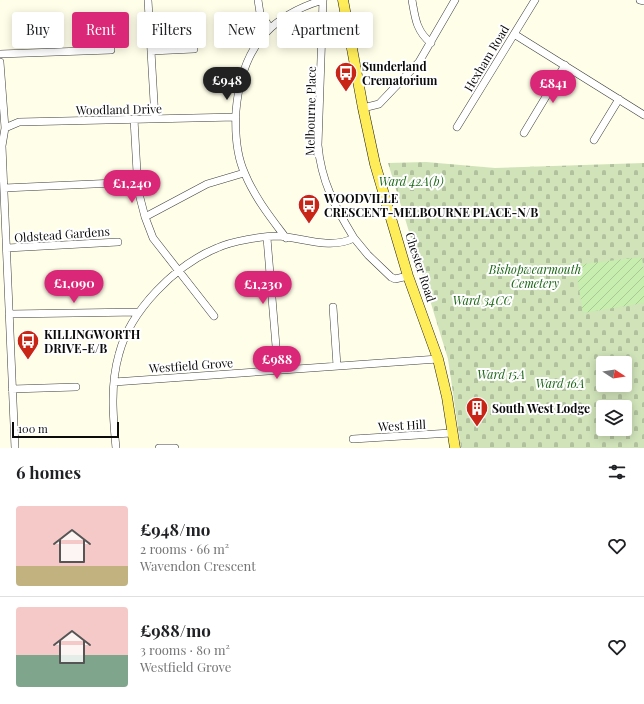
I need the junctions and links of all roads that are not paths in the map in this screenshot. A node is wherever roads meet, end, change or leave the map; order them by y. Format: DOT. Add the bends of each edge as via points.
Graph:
graph roads {
  1 [pos="148,0"];
  2 [pos="258,0"];
  3 [pos="323,0"];
  4 [pos="343,0"];
  5 [pos="412,0"];
  6 [pos="455,0"];
  7 [pos="535,0"];
  8 [pos="640,0"];
  9 [pos="644,1"];
  10 [pos="270,28"];
  11 [pos="514,34"];
  12 [pos="430,43"];
  13 [pos="194,49"];
  14 [pos="111,50"];
  15 [pos="151,51"];
  16 [pos="0,54"];
  17 [pos="0,62"];
  18 [pos="565,65"];
  19 [pos="619,99"];
  20 [pos="363,108"];
  21 [pos="644,114"];
  22 [pos="236,117"];
  23 [pos="134,119"];
  24 [pos="155,119"];
  25 [pos="457,127"];
  26 [pos="5,128"];
  27 [pos="524,133"];
  28 [pos="594,140"];
  29 [pos="244,173"];
  30 [pos="138,182"];
  31 [pos="4,188"];
  32 [pos="145,217"];
  33 [pos="267,238"];
  34 [pos="286,238"];
  35 [pos="354,238"];
  36 [pos="118,242"];
  37 [pos="7,248"];
  38 [pos="180,271"];
  39 [pos="408,276"];
  40 [pos="333,307"];
  41 [pos="140,312"];
  42 [pos="9,314"];
  43 [pos="214,316"];
  44 [pos="438,359"];
  45 [pos="337,366"];
  46 [pos="278,370"];
  47 [pos="114,382"];
  48 [pos="76,387"];
  49 [pos="12,389"];
  50 [pos="451,434"];
  51 [pos="353,439"];
  52 [pos="15,448"];
  53 [pos="116,448"];
  54 [pos="159,448"];
  55 [pos="175,448"];
  56 [pos="455,448"];
  1 -- 15 [label="street"];
  2 -- 10 [label="street" via="260,13"];
  3 -- 10 [label="street" via="294,11"];
  3 -- 35 [label="street, Melbourne Place" via="319,161 327,188"];
  4 -- 20 [label="main road, Chester Road"];
  5 -- 12 [label="street" via="418,29"];
  6 -- 12 [label="street"];
  7 -- 11 [label="street, Hexham Road"];
  8 -- 9 [label="street"];
  10 -- 22 [label="street" via="251,52 243,71 238,89"];
  11 -- 18 [label="street"];
  11 -- 25 [label="street, Hexham Road"];
  12 -- 20 [label="street" via="419,62 379,104"];
  13 -- 15 [label="street"];
  14 -- 16 [label="street"];
  15 -- 24 [label="street"];
  17 -- 26 [label="street"];
  18 -- 19 [label="street"];
  18 -- 27 [label="street"];
  19 -- 21 [label="street"];
  19 -- 28 [label="street"];
  20 -- 39 [label="main road, Chester Road" via="375,164"];
  22 -- 24 [label="street, Woodland Drive"];
  22 -- 29 [label="street" via="235,132"];
  23 -- 24 [label="street, Woodland Drive"];
  23 -- 26 [label="street, Woodland Drive" via="20,122"];
  23 -- 30 [label="street"];
  26 -- 31 [label="street" via="2,146"];
  29 -- 32 [label="street" via="207,184"];
  29 -- 34 [label="street" via="262,207"];
  30 -- 31 [label="street"];
  30 -- 32 [label="street"];
  31 -- 37 [label="street"];
  32 -- 38 [label="street" via="153,238"];
  33 -- 34 [label="street"];
  33 -- 38 [label="street" via="217,248"];
  33 -- 46 [label="street"];
  34 -- 35 [label="street" via="335,244"];
  35 -- 39 [label="street, Melbourne Place" via="391,277 395,279"];
  36 -- 37 [label="street, Oldstead Gardens"];
  37 -- 42 [label="street"];
  38 -- 41 [label="street" via="151,295"];
  38 -- 43 [label="street"];
  39 -- 44 [label="main road, Chester Road"];
  40 -- 45 [label="street"];
  41 -- 42 [label="street"];
  41 -- 47 [label="street" via="124,338 118,355"];
  42 -- 49 [label="street"];
  44 -- 45 [label="street, Westfield Grove"];
  44 -- 50 [label="main road, Chester Road" via="447,397"];
  45 -- 46 [label="street, Westfield Grove"];
  46 -- 47 [label="street, Westfield Grove"];
  47 -- 53 [label="street" via="112,404"];
  48 -- 49 [label="street"];
  49 -- 52 [label="street"];
  50 -- 51 [label="street, West Hill"];
  50 -- 56 [label="main road, Chester Road"];
  54 -- 55 [label="street"];
}
